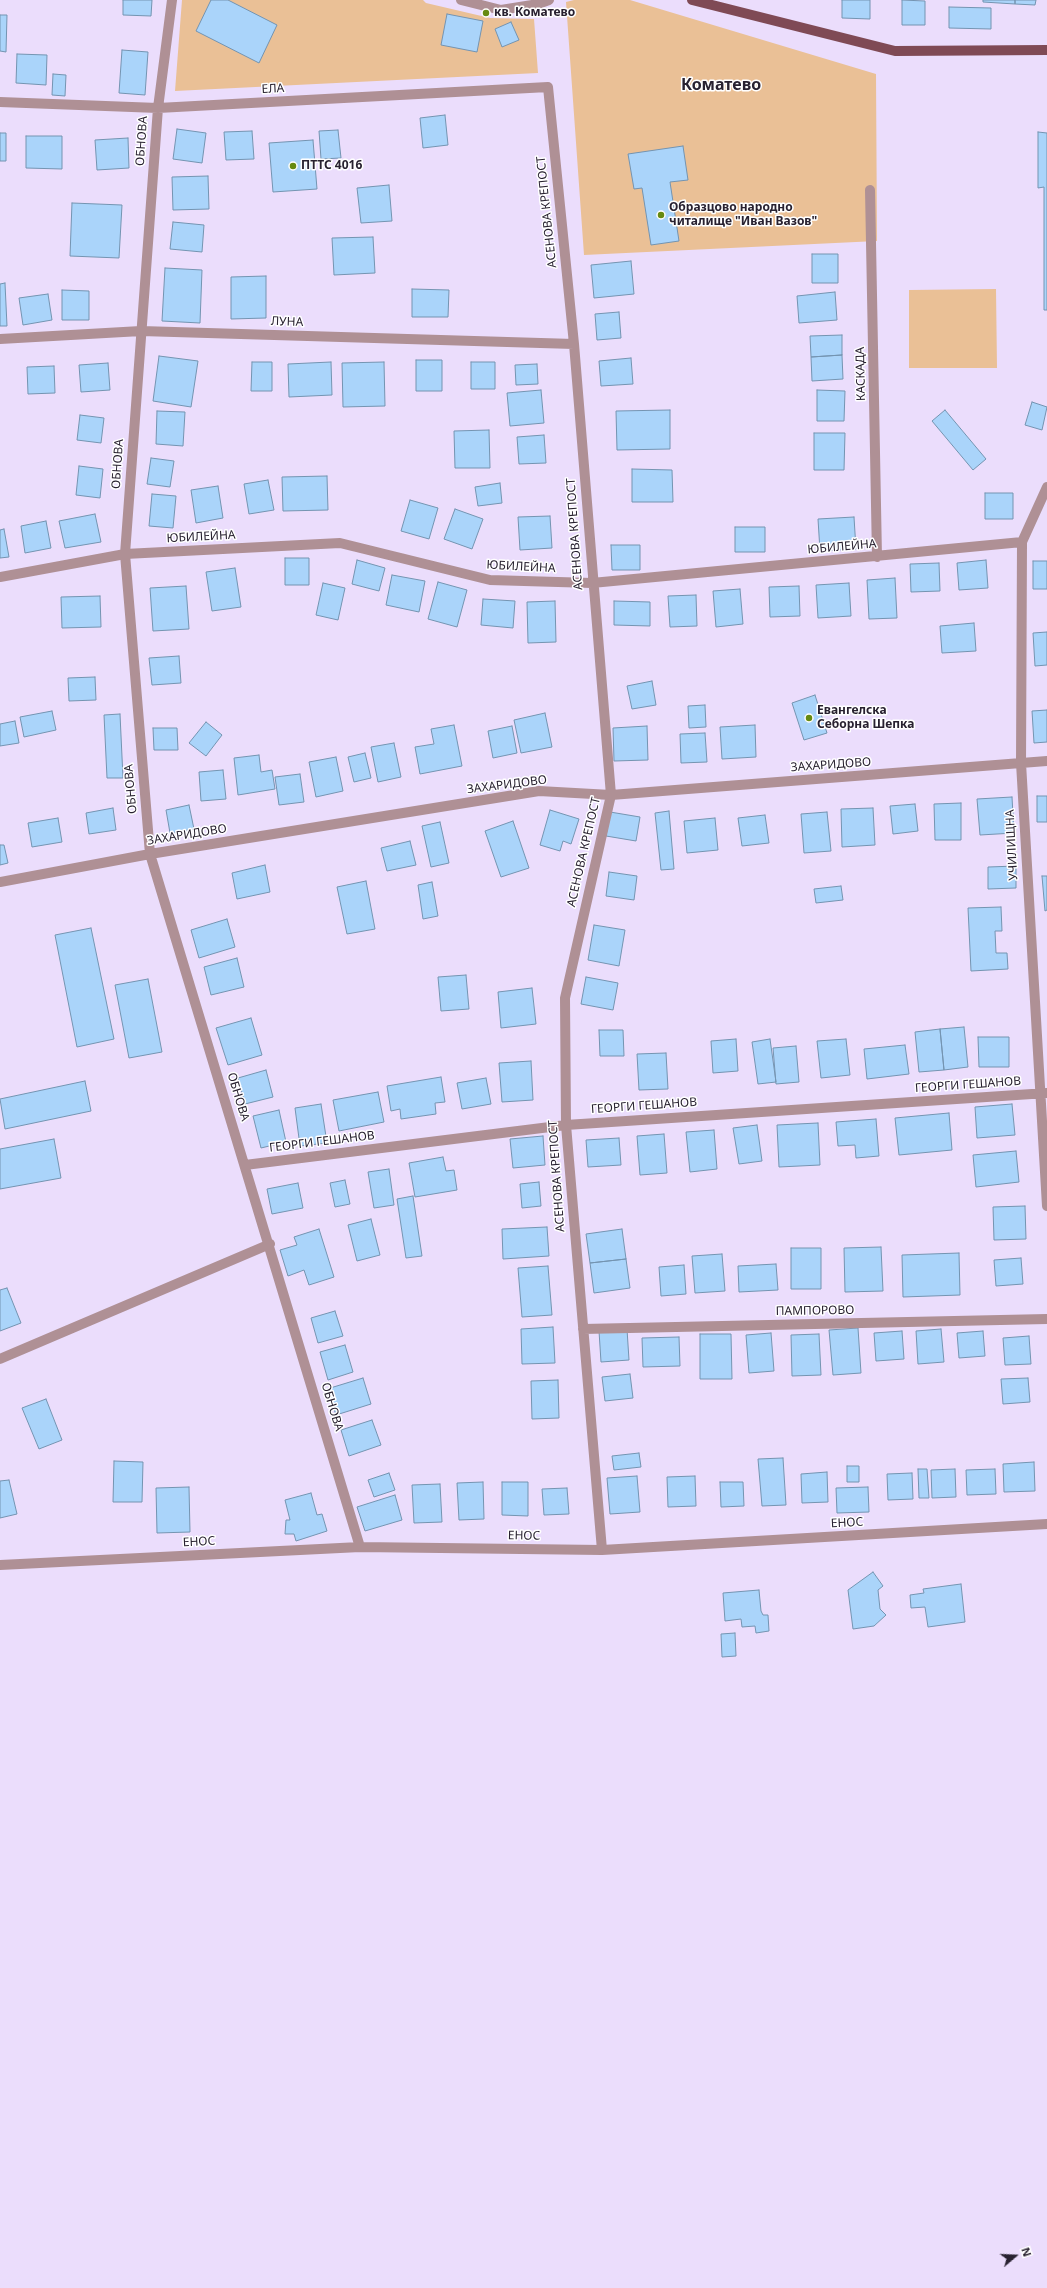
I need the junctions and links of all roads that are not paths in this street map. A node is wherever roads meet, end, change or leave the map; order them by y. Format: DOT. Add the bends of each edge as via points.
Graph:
graph roads {
  1 [pos="172,0"];
  2 [pos="461,0"];
  3 [pos="549,0"];
  4 [pos="692,0"];
  5 [pos="1047,50"];
  6 [pos="548,87"];
  7 [pos="0,102"];
  8 [pos="158,108"];
  9 [pos="870,190"];
  10 [pos="141,331"];
  11 [pos="0,339"];
  12 [pos="574,344"];
  13 [pos="1047,487"];
  14 [pos="1022,542"];
  15 [pos="125,554"];
  16 [pos="877,557"];
  17 [pos="0,577"];
  18 [pos="592,583"];
  19 [pos="1047,761"];
  20 [pos="1021,763"];
  21 [pos="611,795"];
  22 [pos="150,854"];
  23 [pos="0,882"];
  24 [pos="1043,1093"];
  25 [pos="566,1125"];
  26 [pos="245,1165"];
  27 [pos="1047,1206"];
  28 [pos="270,1244"];
  29 [pos="1047,1320"];
  30 [pos="583,1329"];
  31 [pos="0,1359"];
  32 [pos="1047,1524"];
  33 [pos="360,1547"];
  34 [pos="602,1550"];
  35 [pos="0,1565"];
  1 -- 8 [label="street, ОБНОВА"];
  2 -- 3 [label="street" via="501,10"];
  4 -- 5 [label="main road" via="895,51"];
  6 -- 8 [label="street, ЕЛА"];
  6 -- 12 [label="street, АСЕНОВА КРЕПОСТ"];
  7 -- 8 [label="street, ЕЛА"];
  8 -- 10 [label="street, ОБНОВА"];
  9 -- 16 [label="street, КАСКАДА"];
  10 -- 11 [label="street, ЛУНА"];
  10 -- 12 [label="street, ЛУНА"];
  10 -- 15 [label="street, ОБНОВА"];
  12 -- 18 [label="street, АСЕНОВА КРЕПОСТ"];
  13 -- 14 [label="street, УЧИЛИЩНА"];
  14 -- 16 [label="street, ЮБИЛЕЙНА"];
  14 -- 20 [label="street, УЧИЛИЩНА"];
  15 -- 17 [label="street, ЮБИЛЕЙНА"];
  15 -- 18 [label="street, ЮБИЛЕЙНА" via="340,543 490,580"];
  15 -- 22 [label="street, ОБНОВА"];
  16 -- 18 [label="street, ЮБИЛЕЙНА"];
  18 -- 21 [label="street, АСЕНОВА КРЕПОСТ"];
  19 -- 20 [label="street, ЗАХАРИДОВО"];
  20 -- 21 [label="street, ЗАХАРИДОВО"];
  20 -- 24 [label="street, УЧИЛИЩНА"];
  21 -- 22 [label="street, ЗАХАРИДОВО" via="539,791"];
  21 -- 25 [label="street, АСЕНОВА КРЕПОСТ" via="565,998"];
  22 -- 23 [label="street, ЗАХАРИДОВО"];
  22 -- 26 [label="street, ОБНОВА"];
  24 -- 25 [label="street, ГЕОРГИ ГЕШАНОВ"];
  24 -- 27 [label="street, УЧИЛИЩНА"];
  25 -- 26 [label="street, ГЕОРГИ ГЕШАНОВ"];
  25 -- 30 [label="street, АСЕНОВА КРЕПОСТ"];
  26 -- 28 [label="street, ОБНОВА"];
  28 -- 31 [label="street"];
  28 -- 33 [label="street, ОБНОВА"];
  29 -- 30 [label="street, ПАМПОРОВО"];
  30 -- 34 [label="street, АСЕНОВА КРЕПОСТ"];
  32 -- 34 [label="street, ЕНОС"];
  33 -- 34 [label="street, ЕНОС"];
  33 -- 35 [label="street, ЕНОС"];
}
